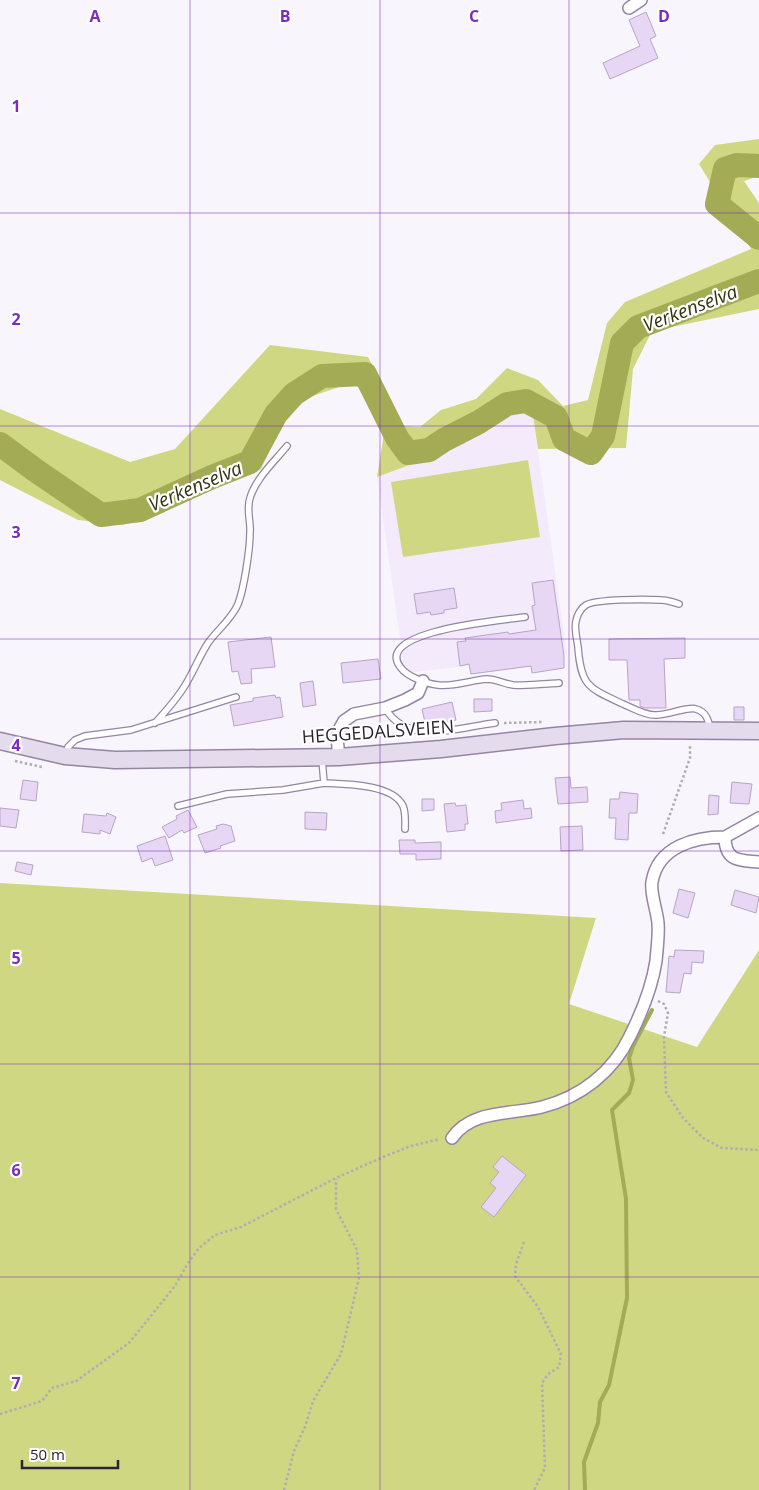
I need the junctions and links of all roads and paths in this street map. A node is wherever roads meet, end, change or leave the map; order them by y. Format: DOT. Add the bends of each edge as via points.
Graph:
graph roads {
  1 [pos="641,0"];
  2 [pos="629,8"];
  3 [pos="287,446"];
  4 [pos="679,604"];
  5 [pos="525,617"];
  6 [pos="423,681"];
  7 [pos="559,683"];
  8 [pos="236,698"];
  9 [pos="384,708"];
  10 [pos="551,722"];
  11 [pos="156,723"];
  12 [pos="495,723"];
  13 [pos="710,730"];
  14 [pos="759,731"];
  15 [pos="0,742"];
  16 [pos="690,745"];
  17 [pos="66,756"];
  18 [pos="322,757"];
  19 [pos="339,757"];
  20 [pos="324,783"];
  21 [pos="178,806"];
  22 [pos="759,818"];
  23 [pos="405,829"];
  24 [pos="664,834"];
  25 [pos="725,837"];
  26 [pos="759,862"];
  27 [pos="648,995"];
  28 [pos="452,1138"];
  29 [pos="759,1150"];
  30 [pos="336,1178"];
  31 [pos="524,1242"];
  32 [pos="0,1414"];
  33 [pos="284,1490"];
  34 [pos="534,1490"];
  1 -- 2 [label="street"];
  3 -- 11 [label="lane" via="262,475 250,497 250,533 238,605 218,629 173,703"];
  4 -- 13 [label="lane" via="663,600 628,600 587,604 576,622 580,667 591,688 607,696 654,715 697,709 705,714"];
  5 -- 6 [label="lane" via="449,628 408,641 400,647 398,664 404,672"];
  6 -- 7 [label="lane" via="439,686 489,679 514,685"];
  6 -- 9 [label="street" via="418,693"];
  8 -- 11 [label="lane"];
  9 -- 12 [label="lane" via="396,722 415,730 443,732"];
  9 -- 19 [label="street" via="354,714 344,721 337,738"];
  10 -- 12 [label="path"];
  11 -- 17 [label="lane" via="85,736 68,746"];
  13 -- 14 [label="main road, HEGGEDALSVEIEN"];
  13 -- 19 [label="main road, HEGGEDALSVEIEN" via="588,732"];
  15 -- 17 [label="main road, HEGGEDALSVEIEN"];
  16 -- 24 [label="path" via="690,758"];
  17 -- 18 [label="main road, HEGGEDALSVEIEN" via="115,760"];
  18 -- 19 [label="main road, HEGGEDALSVEIEN"];
  18 -- 20 [label="lane"];
  20 -- 21 [label="lane" via="227,794"];
  20 -- 23 [label="lane" via="374,788 393,795 405,811"];
  22 -- 25 [label="street"];
  25 -- 26 [label="street" via="730,856"];
  25 -- 27 [label="street" via="707,837 673,849 656,869 652,884 658,924 656,961"];
  27 -- 28 [label="street" via="615,1062 581,1092 542,1107 473,1120"];
  27 -- 29 [label="path" via="664,1004 668,1013 664,1037 666,1092 683,1118 703,1138 722,1148"];
  28 -- 30 [label="path" via="411,1146"];
  30 -- 32 [label="path" via="241,1227 215,1235 199,1248 175,1286 129,1343 76,1380 52,1388 42,1401"];
  30 -- 33 [label="path" via="336,1209 357,1250 359,1278 341,1354 313,1401 294,1451"];
  31 -- 34 [label="path" via="515,1276 538,1307 561,1354 559,1367 542,1383 545,1468"];
}
